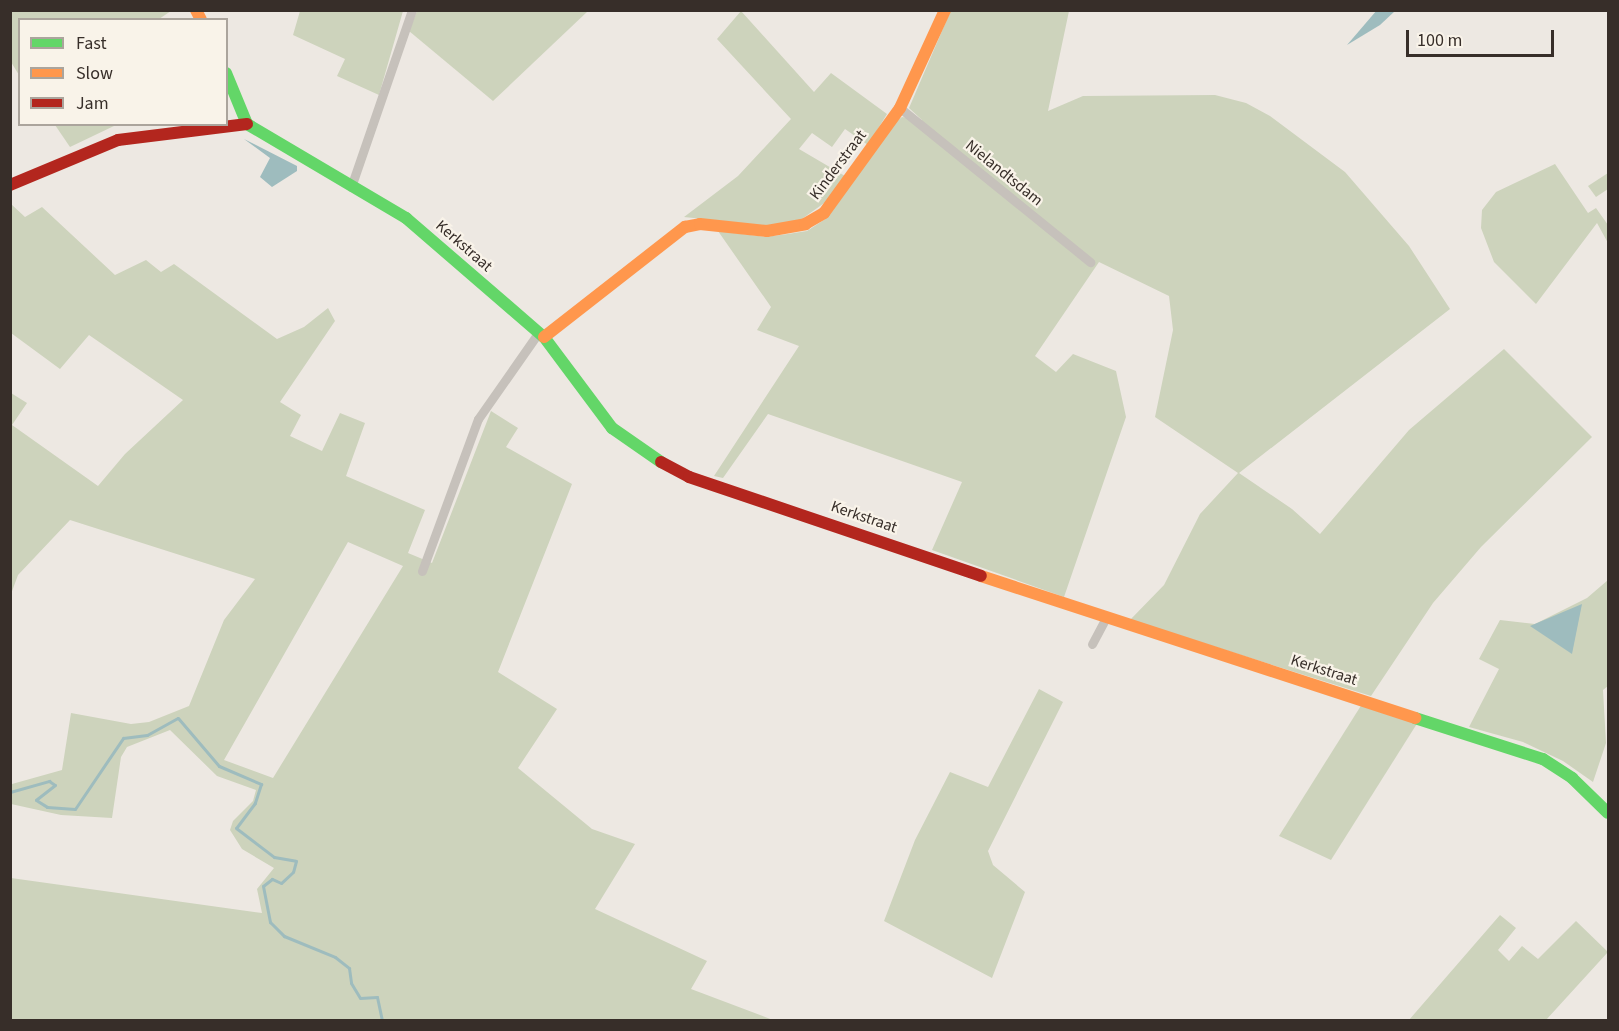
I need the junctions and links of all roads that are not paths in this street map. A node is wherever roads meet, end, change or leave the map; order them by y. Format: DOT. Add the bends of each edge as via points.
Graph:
graph roads {
  1 [pos="411,10"];
  2 [pos="945,10"];
  3 [pos="228,77"];
  4 [pos="900,108"];
  5 [pos="247,124"];
  6 [pos="10,184"];
  7 [pos="351,187"];
  8 [pos="1090,262"];
  9 [pos="542,335"];
  10 [pos="422,571"];
  11 [pos="1106,618"];
  12 [pos="1092,644"];
  13 [pos="1608,813"];
  1 -- 7 [label="street"];
  2 -- 4 [label="street, Kinderstraat"];
  3 -- 5 [label="street"];
  4 -- 8 [label="street, Nielandtsdam"];
  4 -- 9 [label="street, Kinderstraat" via="833,203 814,220 767,231 700,224 685,227"];
  5 -- 6 [label="street" via="118,140"];
  5 -- 7 [label="street, Kerkstraat"];
  7 -- 9 [label="street, Kerkstraat" via="406,218"];
  9 -- 10 [label="street" via="478,418"];
  9 -- 11 [label="street, Kerkstraat" via="612,428 689,477"];
  11 -- 12 [label="street"];
  11 -- 13 [label="street, Kerkstraat" via="1542,759 1572,778"];
}
